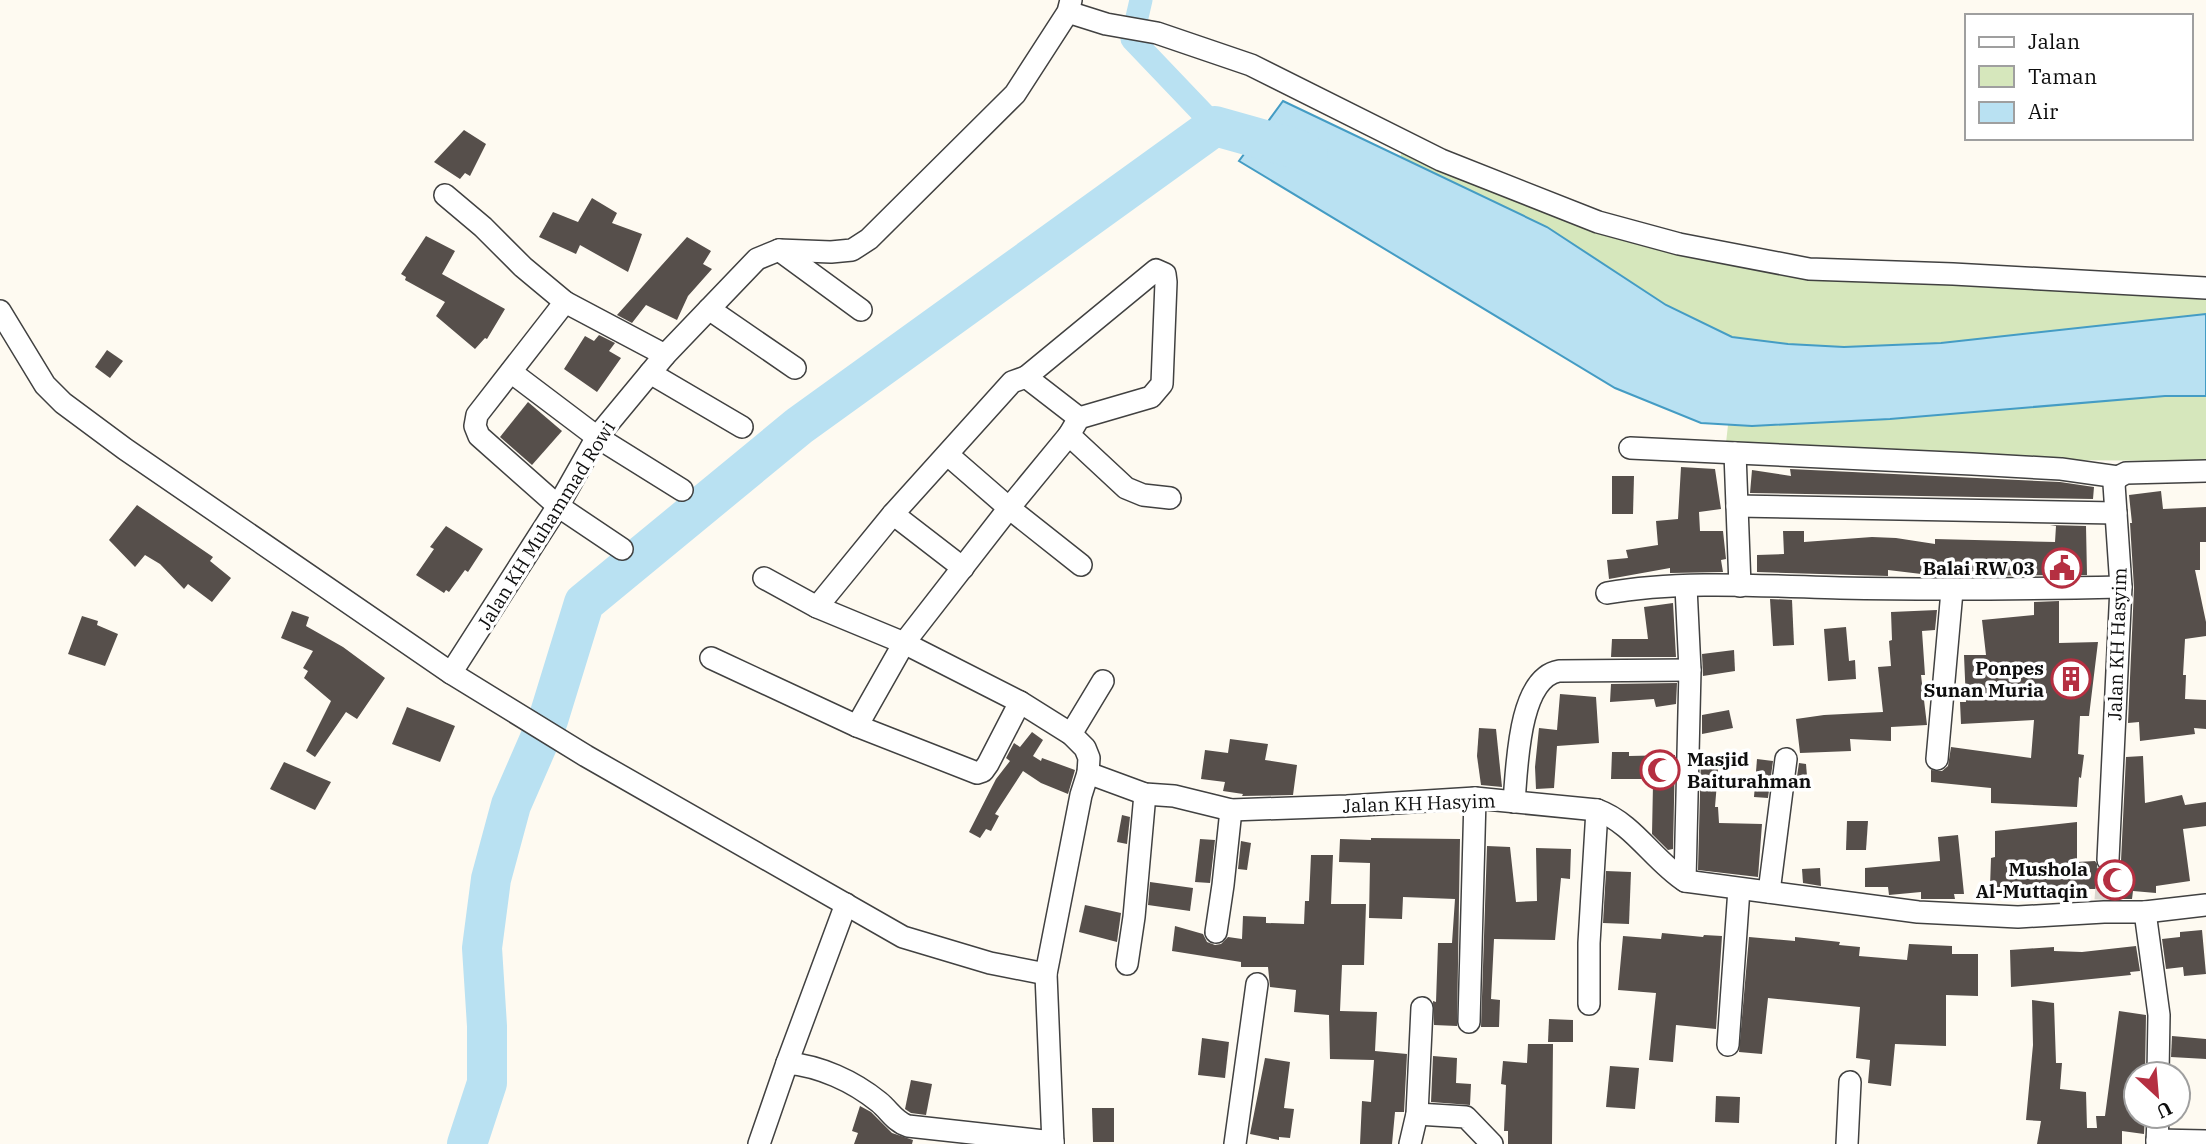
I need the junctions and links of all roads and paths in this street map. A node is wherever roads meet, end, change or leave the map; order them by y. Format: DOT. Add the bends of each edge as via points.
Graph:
graph roads {
  1 [pos="1069,6"];
  2 [pos="445,195"];
  3 [pos="779,250"];
  4 [pos="2206,288"];
  5 [pos="565,302"];
  6 [pos="709,309"];
  7 [pos="0,310"];
  8 [pos="861,310"];
  9 [pos="664,355"];
  10 [pos="795,368"];
  11 [pos="510,372"];
  12 [pos="650,373"];
  13 [pos="1026,377"];
  14 [pos="742,427"];
  15 [pos="1074,427"];
  16 [pos="597,437"];
  17 [pos="1630,448"];
  18 [pos="1735,453"];
  19 [pos="948,455"];
  20 [pos="2206,471"];
  21 [pos="2118,477"];
  22 [pos="682,490"];
  23 [pos="1170,498"];
  24 [pos="558,506"];
  25 [pos="1737,506"];
  26 [pos="1009,508"];
  27 [pos="2116,513"];
  28 [pos="893,514"];
  29 [pos="622,549"];
  30 [pos="1081,565"];
  31 [pos="963,568"];
  32 [pos="764,578"];
  33 [pos="1740,586"];
  34 [pos="1686,587"];
  35 [pos="2122,587"];
  36 [pos="1952,591"];
  37 [pos="1607,593"];
  38 [pos="817,607"];
  39 [pos="904,643"];
  40 [pos="711,658"];
  41 [pos="1690,670"];
  42 [pos="451,673"];
  43 [pos="1104,681"];
  44 [pos="1020,702"];
  45 [pos="857,726"];
  46 [pos="1071,734"];
  47 [pos="1786,759"];
  48 [pos="1937,759"];
  49 [pos="1088,773"];
  50 [pos="1144,794"];
  51 [pos="1475,798"];
  52 [pos="1514,802"];
  53 [pos="1231,810"];
  54 [pos="1597,810"];
  55 [pos="2108,860"];
  56 [pos="1685,881"];
  57 [pos="1739,889"];
  58 [pos="1769,892"];
  59 [pos="846,904"];
  60 [pos="2206,905"];
  61 [pos="2145,912"];
  62 [pos="1216,932"];
  63 [pos="1127,964"];
  64 [pos="1046,974"];
  65 [pos="1257,984"];
  66 [pos="1589,1004"];
  67 [pos="1422,1008"];
  68 [pos="1469,1022"];
  69 [pos="1728,1045"];
  70 [pos="2158,1060"];
  71 [pos="787,1063"];
  72 [pos="1850,1082"];
  73 [pos="1417,1114"];
  74 [pos="2206,1141"];
  75 [pos="2157,1142"];
  76 [pos="1053,1143"];
  77 [pos="759,1144"];
  78 [pos="1235,1144"];
  79 [pos="1410,1144"];
  80 [pos="1492,1144"];
  81 [pos="1847,1144"];
  1 -- 3 [label="street" via="1015,94 869,239 852,250"];
  1 -- 4 [label="street" via="1106,24 1157,33 1251,65 1453,164 1598,222 1679,244 1809,269"];
  2 -- 5 [label="street"];
  3 -- 6 [label="street, Jalan KH Muhammad Rowi" via="757,259"];
  3 -- 8 [label="street"];
  5 -- 9 [label="street"];
  5 -- 11 [label="street"];
  6 -- 9 [label="street, Jalan KH Muhammad Rowi"];
  6 -- 10 [label="street"];
  7 -- 42 [label="street" via="62,403"];
  9 -- 12 [label="street, Jalan KH Muhammad Rowi"];
  11 -- 16 [label="street"];
  11 -- 24 [label="street" via="477,415 475,426 479,436"];
  12 -- 14 [label="street"];
  12 -- 16 [label="street, Jalan KH Muhammad Rowi"];
  13 -- 15 [label="street"];
  13 -- 15 [label="street" via="1156,270 1162,271 1166,282 1162,384 1151,397"];
  13 -- 19 [label="street" via="1005,388"];
  15 -- 23 [label="street" via="1126,488"];
  15 -- 26 [label="street"];
  16 -- 22 [label="street"];
  16 -- 24 [label="street, Jalan KH Muhammad Rowi"];
  17 -- 18 [label="street"];
  18 -- 21 [label="street" via="1972,464"];
  18 -- 25 [label="street"];
  19 -- 26 [label="street"];
  19 -- 28 [label="street"];
  20 -- 21 [label="street"];
  21 -- 27 [label="street, Jalan KH Hasyim" via="2114,484"];
  24 -- 29 [label="street"];
  24 -- 42 [label="street, Jalan KH Muhammad Rowi"];
  25 -- 27 [label="street"];
  25 -- 33 [label="street"];
  26 -- 30 [label="street"];
  26 -- 31 [label="street"];
  27 -- 35 [label="street, Jalan KH Hasyim"];
  28 -- 31 [label="street"];
  28 -- 38 [label="street"];
  31 -- 39 [label="street"];
  32 -- 38 [label="street"];
  33 -- 34 [label="street"];
  33 -- 36 [label="street"];
  34 -- 37 [label="street"];
  34 -- 41 [label="street"];
  35 -- 36 [label="street"];
  35 -- 55 [label="street, Jalan KH Hasyim"];
  36 -- 48 [label="street"];
  38 -- 39 [label="street"];
  39 -- 44 [label="street"];
  39 -- 45 [label="street"];
  40 -- 45 [label="street"];
  41 -- 52 [label="street" via="1559,671 1544,677 1521,730"];
  41 -- 56 [label="street"];
  42 -- 59 [label="street"];
  43 -- 46 [label="street"];
  44 -- 45 [label="street" via="979,773"];
  44 -- 46 [label="street"];
  46 -- 49 [label="street" via="1087,753"];
  47 -- 58 [label="street"];
  49 -- 50 [label="street, Jalan KH Hasyim"];
  49 -- 64 [label="street"];
  50 -- 53 [label="street, Jalan KH Hasyim"];
  50 -- 63 [label="street"];
  51 -- 52 [label="street, Jalan KH Hasyim"];
  51 -- 53 [label="street, Jalan KH Hasyim"];
  51 -- 68 [label="street"];
  52 -- 54 [label="street, Jalan KH Hasyim"];
  53 -- 62 [label="street"];
  54 -- 56 [label="street, Jalan KH Hasyim" via="1630,830 1669,871"];
  54 -- 66 [label="street"];
  56 -- 57 [label="street"];
  57 -- 58 [label="street"];
  57 -- 69 [label="street"];
  58 -- 61 [label="street" via="1918,912 2018,917 2105,906"];
  59 -- 64 [label="street" via="903,937 990,964"];
  59 -- 71 [label="street"];
  60 -- 61 [label="street"];
  61 -- 70 [label="street" via="2159,1015"];
  64 -- 76 [label="street"];
  65 -- 78 [label="street"];
  67 -- 73 [label="street"];
  71 -- 76 [label="street" via="848,1081 908,1126"];
  71 -- 77 [label="street"];
  72 -- 81 [label="street"];
  73 -- 79 [label="street"];
  73 -- 80 [label="street" via="1466,1117"];
  74 -- 75 [label="street"];
}
